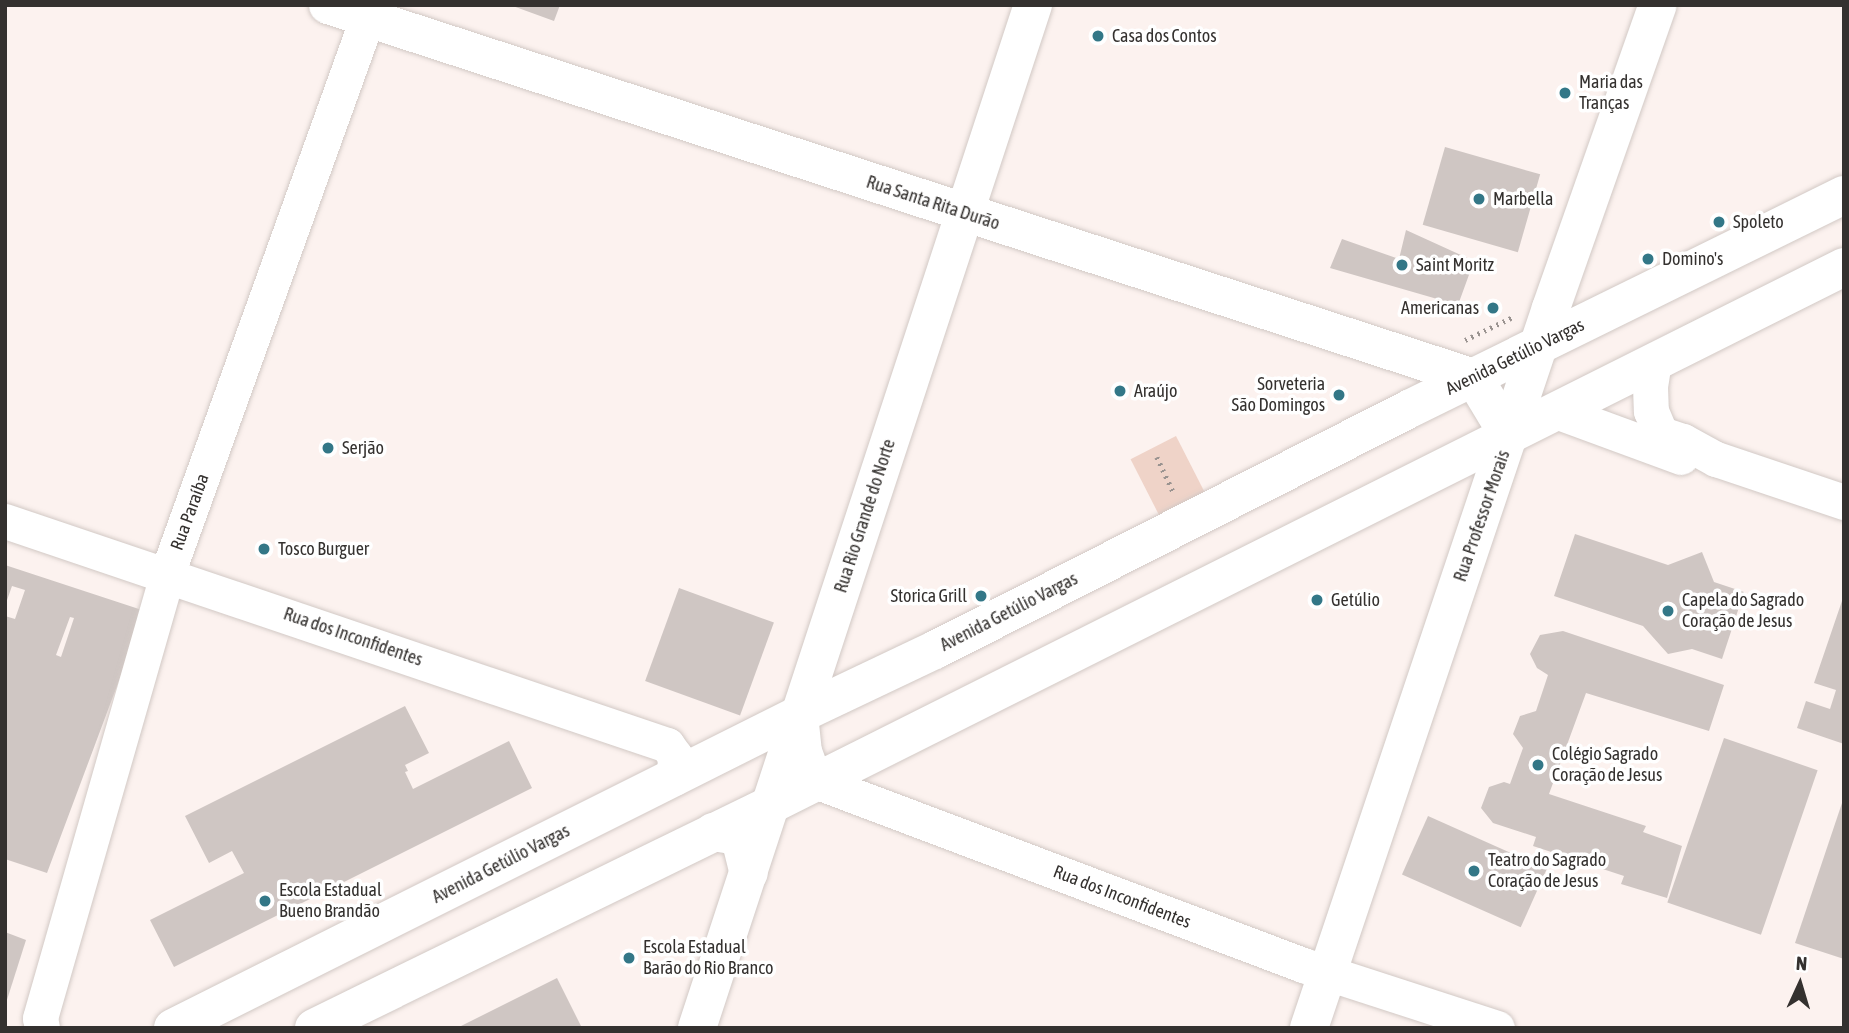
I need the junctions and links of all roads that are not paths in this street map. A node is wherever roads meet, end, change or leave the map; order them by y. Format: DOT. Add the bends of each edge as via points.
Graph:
graph roads {
  1 [pos="328,5"];
  2 [pos="1033,5"];
  3 [pos="1658,5"];
  4 [pos="370,12"];
  5 [pos="1844,195"];
  6 [pos="965,214"];
  7 [pos="1844,267"];
  8 [pos="1539,345"];
  9 [pos="1654,361"];
  10 [pos="1474,377"];
  11 [pos="1556,411"];
  12 [pos="1509,436"];
  13 [pos="1716,459"];
  14 [pos="1844,502"];
  15 [pos="5,521"];
  16 [pos="167,573"];
  17 [pos="800,714"];
  18 [pos="674,778"];
  19 [pos="815,781"];
  20 [pos="772,804"];
  21 [pos="713,832"];
  22 [pos="749,873"];
  23 [pos="1327,973"];
  24 [pos="42,1028"];
  25 [pos="173,1028"];
  26 [pos="314,1028"];
  27 [pos="697,1028"];
  28 [pos="1309,1028"];
  29 [pos="1497,1028"];
  1 -- 4 [label="main road, Rua Santa Rita Durão"];
  2 -- 6 [label="main road, Rua Rio Grande do Norte"];
  3 -- 8 [label="main road, Rua Professor Morais"];
  4 -- 6 [label="main road, Rua Santa Rita Durão"];
  4 -- 16 [label="street, Rua Paraíba"];
  5 -- 8 [label="main road, Avenida Getúlio Vargas"];
  6 -- 10 [label="main road, Rua Santa Rita Durão"];
  6 -- 17 [label="main road, Rua Rio Grande do Norte"];
  7 -- 9 [label="main road"];
  8 -- 10 [label="main road, Avenida Getúlio Vargas"];
  8 -- 12 [label="main road, Rua Professor Morais"];
  9 -- 11 [label="main road"];
  9 -- 13 [label="street" via="1651,411 1661,434"];
  10 -- 12 [label="main road"];
  10 -- 17 [label="main road, Avenida Getúlio Vargas"];
  11 -- 12 [label="main road"];
  11 -- 13 [label="street" via="1679,457"];
  12 -- 19 [label="main road"];
  12 -- 23 [label="main road, Rua Professor Morais"];
  13 -- 14 [label="street"];
  15 -- 16 [label="street, Rua dos Inconfidentes"];
  16 -- 18 [label="street, Rua dos Inconfidentes" via="667,745 675,756"];
  16 -- 24 [label="street, Rua Paraíba" via="40,1018"];
  17 -- 18 [label="main road, Avenida Getúlio Vargas"];
  17 -- 19 [label="street" via="804,751"];
  17 -- 20 [label="main road, Rua Rio Grande do Norte"];
  18 -- 25 [label="main road, Avenida Getúlio Vargas"];
  19 -- 20 [label="main road"];
  19 -- 23 [label="street, Rua dos Inconfidentes"];
  20 -- 21 [label="main road"];
  20 -- 22 [label="main road, Rua Rio Grande do Norte"];
  21 -- 22 [label="main road" via="732,835 741,842"];
  21 -- 26 [label="main road"];
  22 -- 27 [label="main road, Rua Rio Grande do Norte"];
  23 -- 28 [label="main road, Rua Professor Morais"];
  23 -- 29 [label="street, Rua dos Inconfidentes"];
}
